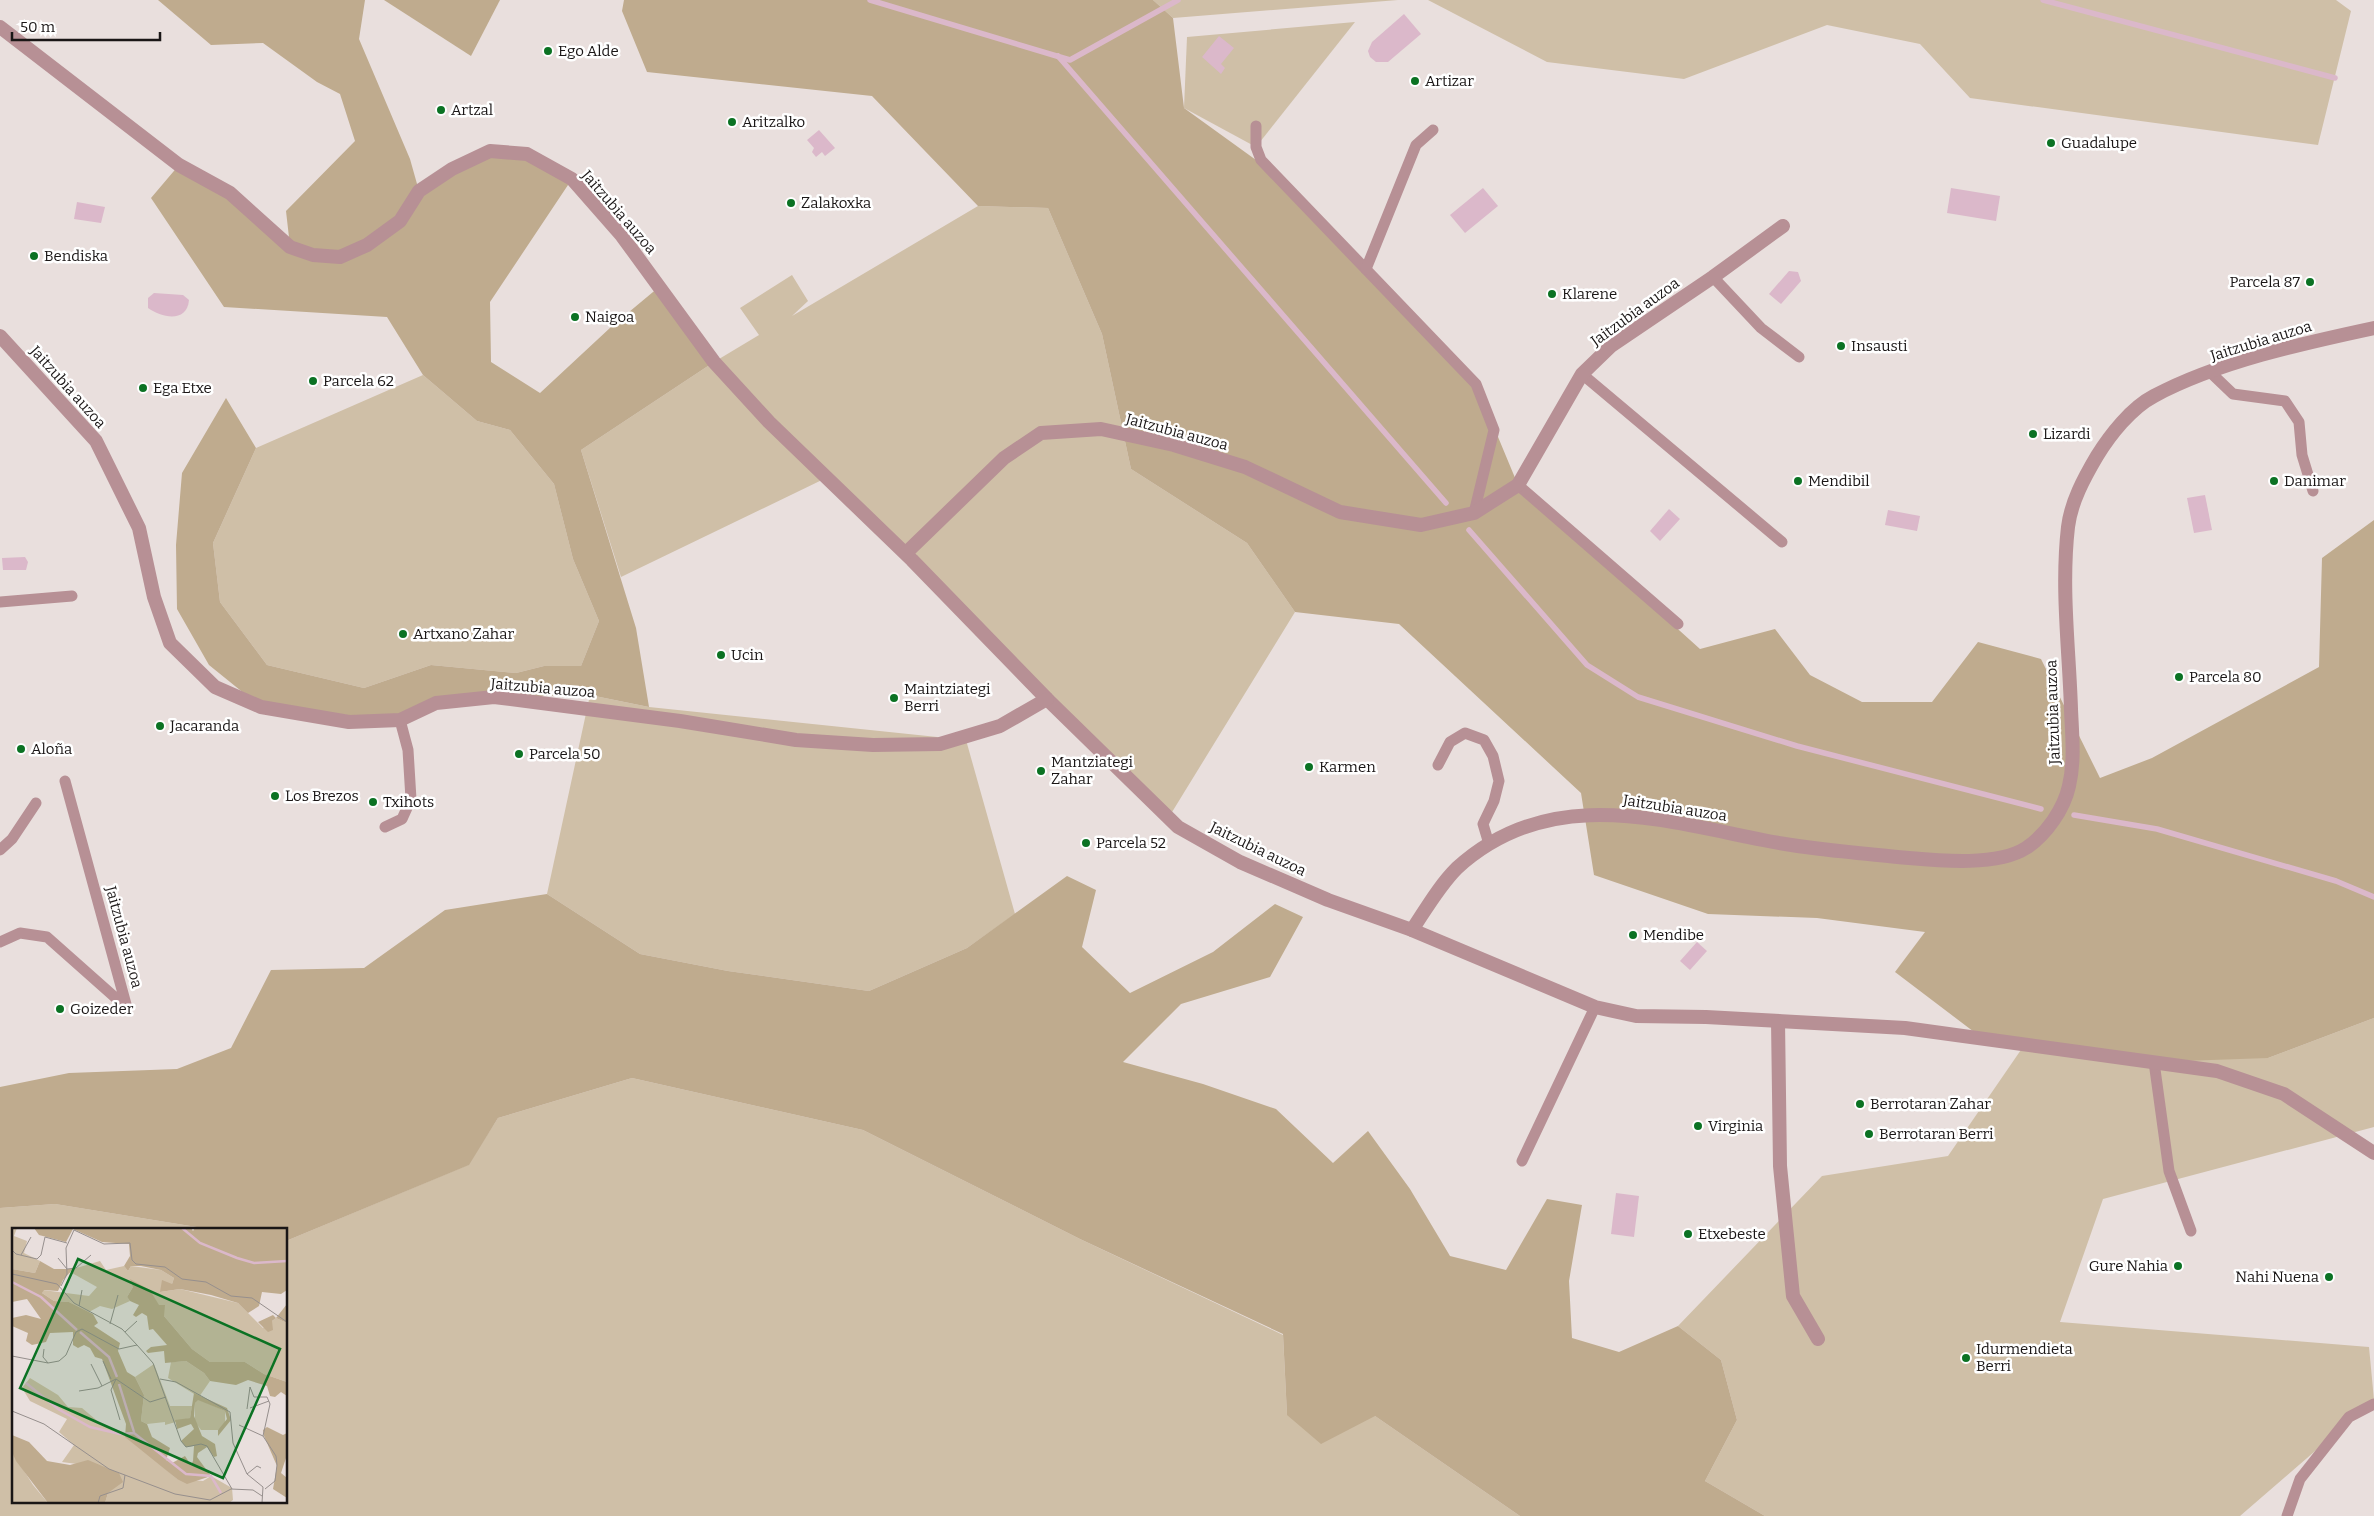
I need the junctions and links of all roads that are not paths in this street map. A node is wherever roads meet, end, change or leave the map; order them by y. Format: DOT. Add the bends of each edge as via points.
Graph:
graph roads {
  1 [pos="0,27"];
  2 [pos="1256,126"];
  3 [pos="1433,130"];
  4 [pos="1783,226"];
  5 [pos="1366,269"];
  6 [pos="1714,277"];
  7 [pos="2374,328"];
  8 [pos="0,336"];
  9 [pos="1799,357"];
  10 [pos="2210,372"];
  11 [pos="1582,374"];
  12 [pos="1518,485"];
  13 [pos="2313,491"];
  14 [pos="1474,513"];
  15 [pos="1782,542"];
  16 [pos="906,553"];
  17 [pos="72,596"];
  18 [pos="0,602"];
  19 [pos="1678,624"];
  20 [pos="1047,699"];
  21 [pos="400,720"];
  22 [pos="1438,765"];
  23 [pos="65,781"];
  24 [pos="36,803"];
  25 [pos="385,827"];
  26 [pos="1489,844"];
  27 [pos="0,850"];
  28 [pos="1412,930"];
  29 [pos="0,942"];
  30 [pos="1595,1007"];
  31 [pos="1778,1021"];
  32 [pos="2154,1062"];
  33 [pos="2374,1153"];
  34 [pos="1522,1161"];
  35 [pos="2191,1231"];
  36 [pos="1818,1339"];
  37 [pos="2374,1404"];
  38 [pos="2287,1516"];
  1 -- 16 [label="street, Jaitzubia auzoa" via="179,166 230,193 290,248 313,255 340,257 367,245 400,221 419,191 452,169 490,151 527,154 572,179 622,236 714,362 770,422"];
  2 -- 5 [label="lane" via="1256,147 1261,160"];
  3 -- 5 [label="lane" via="1416,145"];
  4 -- 6 [label="street, Jaitzubia auzoa"];
  5 -- 14 [label="lane" via="1476,384 1494,430"];
  6 -- 9 [label="lane" via="1761,328"];
  6 -- 11 [label="street, Jaitzubia auzoa" via="1611,346"];
  7 -- 10 [label="street, Jaitzubia auzoa" via="2296,345"];
  8 -- 21 [label="street, Jaitzubia auzoa" via="96,441 140,528 154,597 170,643 215,687 271,709 349,722"];
  10 -- 13 [label="lane" via="2233,394 2285,401 2299,422 2302,455"];
  10 -- 26 [label="street, Jaitzubia auzoa" via="2151,397 2110,434 2081,483 2068,523 2064,604 2073,751 2069,788 2051,826 2025,849 1990,859 1948,862 1767,841 1704,827 1621,815 1573,814 1534,824"];
  11 -- 12 [label="street, Jaitzubia auzoa"];
  11 -- 15 [label="lane"];
  12 -- 14 [label="street, Jaitzubia auzoa"];
  12 -- 19 [label="lane"];
  14 -- 16 [label="street, Jaitzubia auzoa" via="1421,525 1340,512 1245,467 1174,445 1101,430 1040,433 1004,458"];
  16 -- 20 [label="street, Jaitzubia auzoa"];
  17 -- 18 [label="lane"];
  20 -- 21 [label="street, Jaitzubia auzoa" via="1000,726 940,744 873,745 796,740 680,720 494,697 436,703"];
  20 -- 28 [label="street, Jaitzubia auzoa" via="1178,827 1240,862 1328,900"];
  21 -- 25 [label="lane" via="408,750 411,799 402,819"];
  22 -- 26 [label="lane" via="1450,742 1465,733 1484,740 1493,756 1499,782 1483,824"];
  23 -- 29 [label="lane, Jaitzubia auzoa" via="127,1008 47,938 20,933"];
  24 -- 27 [label="lane" via="12,839"];
  26 -- 28 [label="street, Jaitzubia auzoa" via="1456,870"];
  28 -- 30 [label="street, Jaitzubia auzoa"];
  30 -- 31 [label="street, Jaitzubia auzoa" via="1636,1016"];
  30 -- 34 [label="lane"];
  31 -- 32 [label="street, Jaitzubia auzoa" via="1905,1028"];
  31 -- 36 [label="street" via="1780,1166 1793,1296"];
  32 -- 33 [label="street, Jaitzubia auzoa" via="2216,1071 2284,1094"];
  32 -- 35 [label="lane" via="2169,1171"];
  37 -- 38 [label="lane" via="2349,1417 2300,1478"];
}
